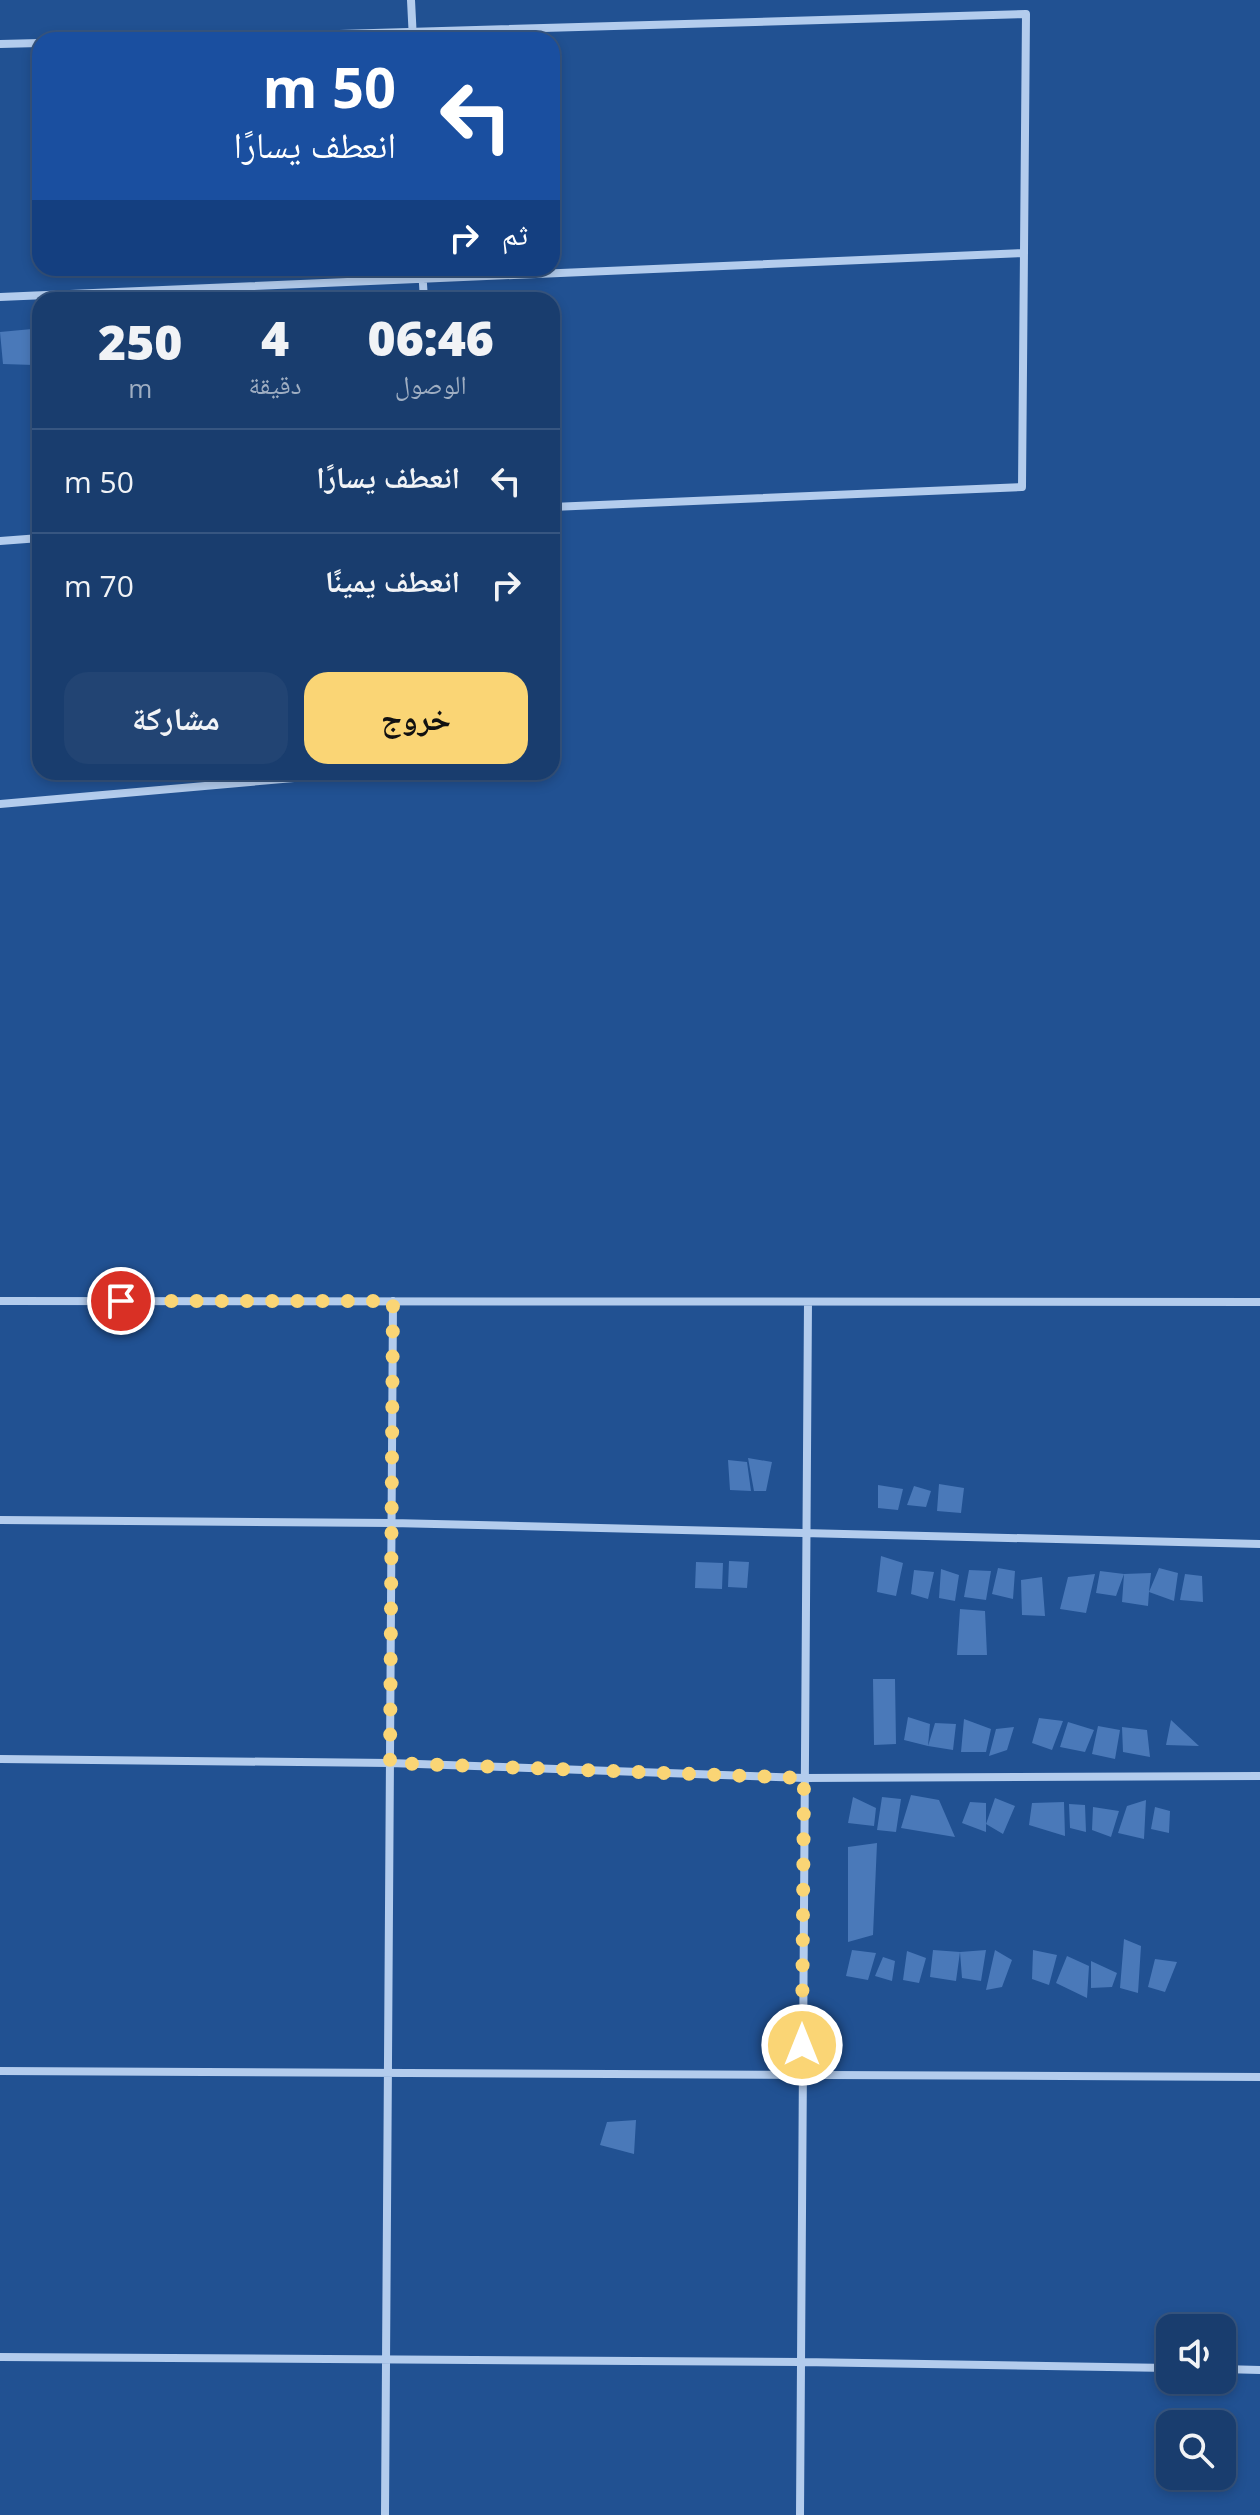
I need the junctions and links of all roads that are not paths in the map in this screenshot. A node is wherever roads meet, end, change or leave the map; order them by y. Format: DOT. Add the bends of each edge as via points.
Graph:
graph roads {
  1 [pos="411,0"];
  2 [pos="413,32"];
  3 [pos="524,32"];
  4 [pos="32,43"];
  5 [pos="0,44"];
  6 [pos="1024,253"];
  7 [pos="560,273"];
  8 [pos="423,276"];
  9 [pos="492,276"];
  10 [pos="423,279"];
  11 [pos="118,292"];
  12 [pos="424,292"];
  13 [pos="32,296"];
  14 [pos="0,297"];
  15 [pos="560,507"];
  16 [pos="32,539"];
  17 [pos="0,541"];
  18 [pos="272,780"];
  19 [pos="0,804"];
  20 [pos="0,1301"];
  21 [pos="393,1301"];
  22 [pos="808,1302"];
  23 [pos="1260,1302"];
  24 [pos="0,1520"];
  25 [pos="392,1523"];
  26 [pos="806,1534"];
  27 [pos="1260,1544"];
  28 [pos="0,1759"];
  29 [pos="390,1763"];
  30 [pos="1260,1776"];
  31 [pos="804,1778"];
  32 [pos="0,2071"];
  33 [pos="387,2074"];
  34 [pos="802,2075"];
  35 [pos="1260,2077"];
  36 [pos="0,2357"];
  37 [pos="386,2359"];
  38 [pos="801,2362"];
  39 [pos="1156,2368"];
  40 [pos="1236,2369"];
  41 [pos="1260,2370"];
  42 [pos="385,2515"];
  43 [pos="800,2515"];
  1 -- 2 [label="street"];
  3 -- 6 [label="street" via="1026,14"];
  4 -- 5 [label="street"];
  6 -- 7 [label="street"];
  6 -- 15 [label="street" via="1022,487"];
  8 -- 10 [label="street"];
  9 -- 10 [label="street"];
  10 -- 11 [label="street"];
  10 -- 12 [label="street"];
  13 -- 14 [label="street"];
  16 -- 17 [label="street"];
  18 -- 19 [label="street"];
  20 -- 21 [label="street"];
  21 -- 22 [label="street"];
  21 -- 25 [label="street"];
  22 -- 23 [label="street"];
  22 -- 26 [label="street"];
  24 -- 25 [label="street"];
  25 -- 26 [label="street"];
  25 -- 29 [label="street"];
  26 -- 27 [label="street"];
  26 -- 31 [label="street"];
  28 -- 29 [label="street"];
  29 -- 31 [label="street"];
  29 -- 33 [label="street"];
  30 -- 31 [label="street"];
  31 -- 34 [label="street"];
  32 -- 33 [label="street"];
  33 -- 34 [label="street"];
  33 -- 37 [label="street"];
  34 -- 35 [label="street"];
  34 -- 38 [label="street"];
  36 -- 37 [label="street"];
  37 -- 38 [label="street"];
  37 -- 42 [label="street"];
  38 -- 39 [label="street"];
  38 -- 43 [label="street"];
  40 -- 41 [label="street"];
}
